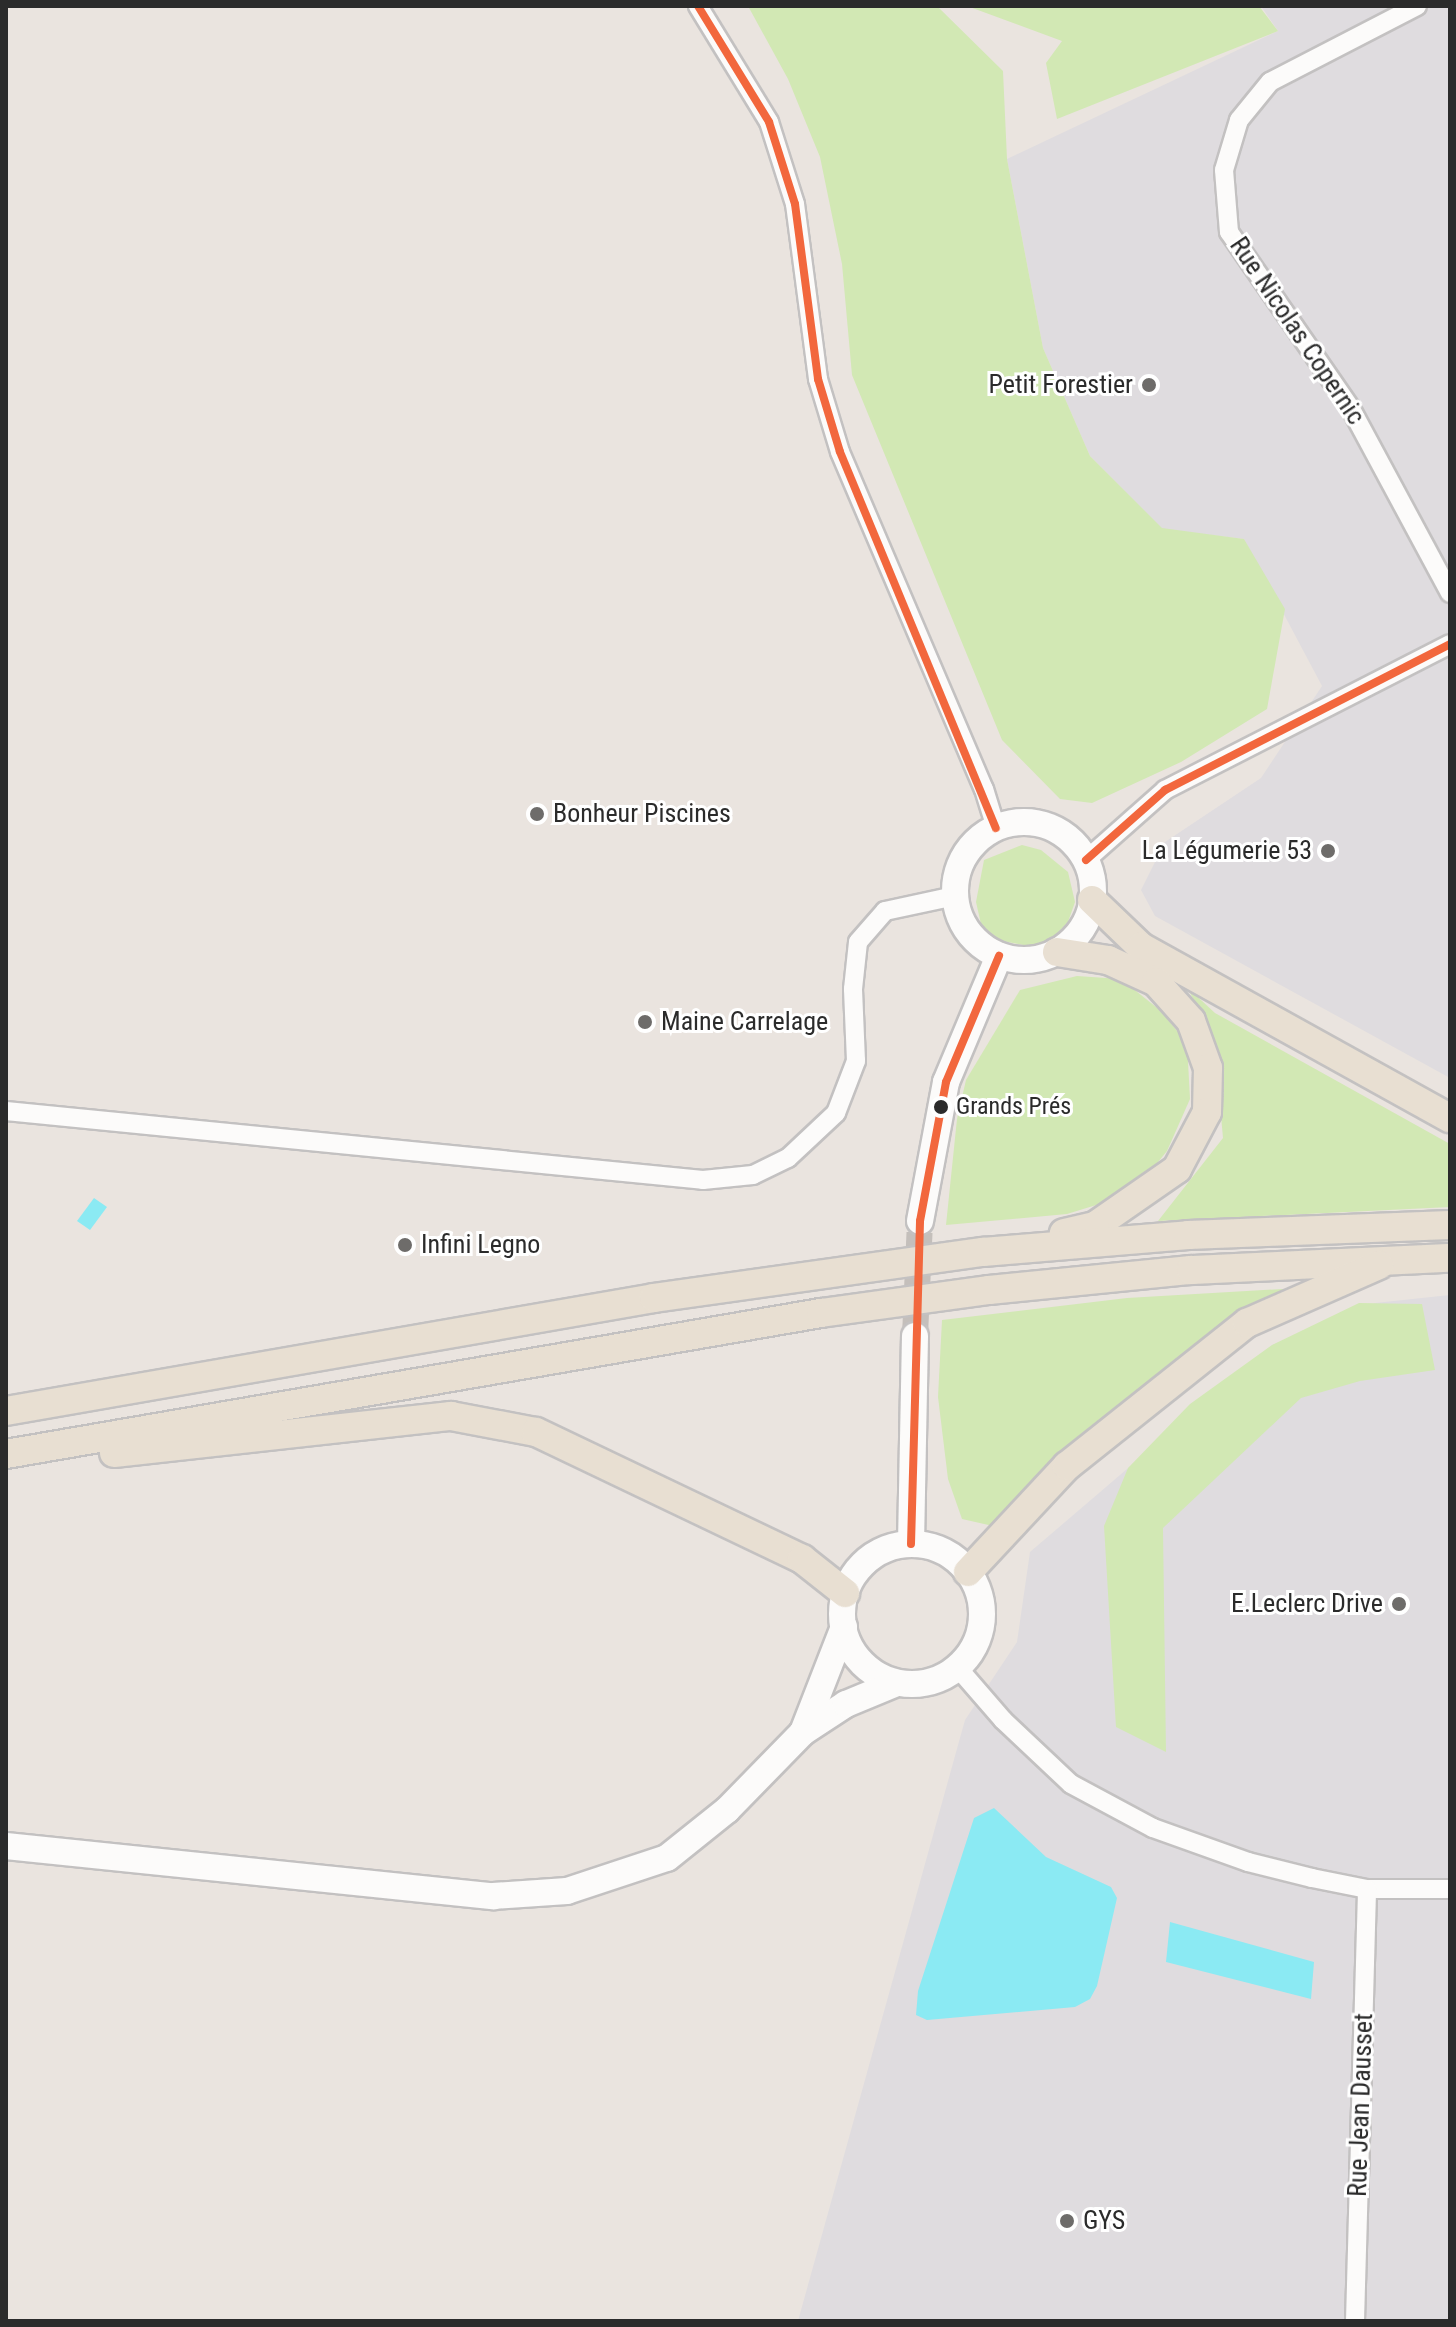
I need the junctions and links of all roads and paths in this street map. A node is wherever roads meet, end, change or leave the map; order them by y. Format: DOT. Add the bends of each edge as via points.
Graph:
graph roads {
  1 [pos="698,6"];
  2 [pos="1417,6"];
  3 [pos="1450,593"];
  4 [pos="1450,644"];
  5 [pos="996,828"];
  6 [pos="1086,860"];
  7 [pos="955,896"];
  8 [pos="1092,900"];
  9 [pos="1057,952"];
  10 [pos="999,956"];
  11 [pos="6,1111"];
  12 [pos="1450,1118"];
  13 [pos="920,1221"];
  14 [pos="1450,1225"];
  15 [pos="983,1252"];
  16 [pos="1394,1258"];
  17 [pos="1450,1258"];
  18 [pos="915,1336"];
  19 [pos="6,1411"];
  20 [pos="6,1454"];
  21 [pos="6,1465"];
  22 [pos="911,1544"];
  23 [pos="968,1572"];
  24 [pos="845,1593"];
  25 [pos="844,1627"];
  26 [pos="958,1668"];
  27 [pos="897,1683"];
  28 [pos="803,1732"];
  29 [pos="6,1846"];
  30 [pos="1367,1889"];
  31 [pos="1450,1889"];
  32 [pos="1355,2321"];
  1 -- 5 [label="street" via="769,122 795,204 818,379 840,452"];
  2 -- 3 [label="street, Rue Nicolas Copernic" via="1270,82 1239,120 1224,170 1229,232 1351,409"];
  4 -- 6 [label="street" via="1165,790"];
  5 -- 6 [label="street" via="1037,823 1066,836"];
  5 -- 7 [label="street" via="964,856"];
  6 -- 8 [label="street"];
  7 -- 10 [label="street" via="968,932"];
  7 -- 11 [label="street" via="885,911 858,942 853,989 856,1061 836,1113 788,1158 753,1175 703,1180"];
  8 -- 9 [label="street" via="1074,939"];
  8 -- 12 [label="main road" via="1141,947"];
  9 -- 10 [label="street" via="1038,959"];
  9 -- 15 [label="main road" via="1108,960 1156,982 1191,1021 1208,1068 1207,1112 1177,1169 1139,1200 1095,1226"];
  10 -- 13 [label="street" via="946,1082"];
  14 -- 15 [label="main road" via="1188,1235"];
  15 -- 19 [label="main road" via="654,1298"];
  16 -- 17 [label="main road"];
  16 -- 20 [label="main road" via="1191,1270 837,1311"];
  16 -- 23 [label="main road" via="1247,1323 1067,1466"];
  18 -- 22 [label="street"];
  21 -- 24 [label="main road" via="451,1416 536,1432 802,1559"];
  22 -- 23 [label="street" via="933,1547"];
  22 -- 24 [label="street" via="870,1558"];
  23 -- 26 [label="street" via="978,1591 980,1632"];
  24 -- 25 [label="street"];
  25 -- 27 [label="street" via="860,1662"];
  25 -- 28 [label="street"];
  26 -- 27 [label="street" via="940,1679"];
  26 -- 30 [label="street" via="1071,1784 1153,1828 1235,1857"];
  27 -- 28 [label="street" via="846,1704"];
  28 -- 29 [label="street" via="692,1841 628,1875 567,1891 493,1896"];
  30 -- 31 [label="street"];
  30 -- 32 [label="street, Rue Jean Dausset"];
}
